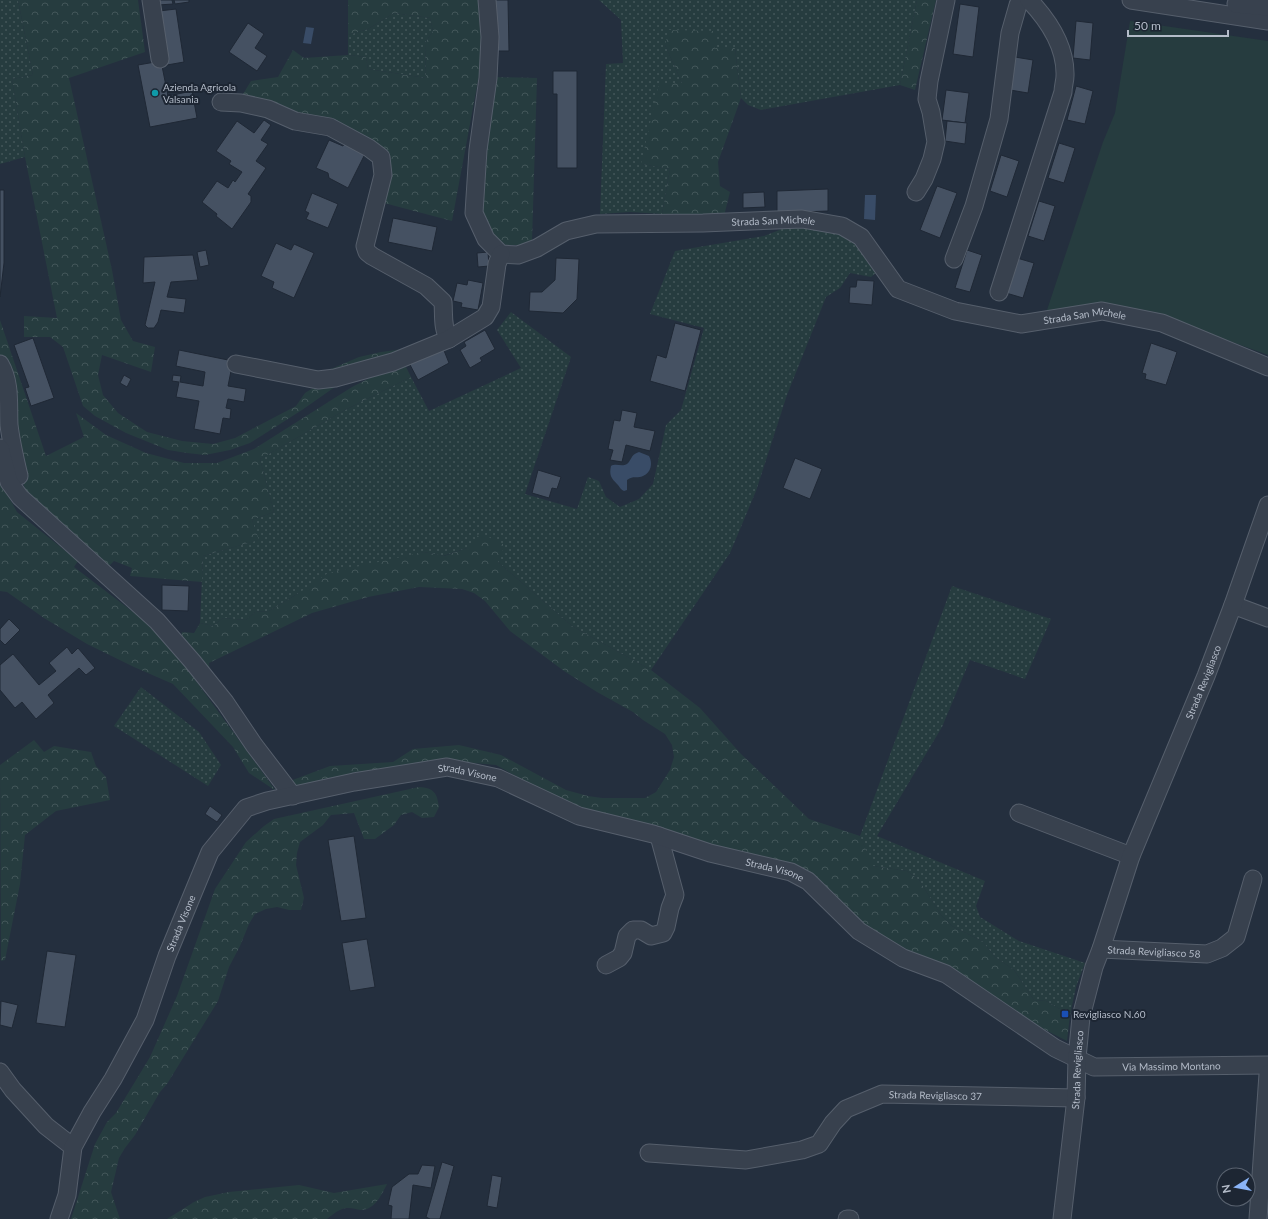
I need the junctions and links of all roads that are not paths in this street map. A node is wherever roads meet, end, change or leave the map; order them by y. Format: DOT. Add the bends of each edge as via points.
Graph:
graph roads {
  1 [pos="151,0"];
  2 [pos="488,0"];
  3 [pos="946,0"];
  4 [pos="1021,0"];
  5 [pos="1029,0"];
  6 [pos="1131,0"];
  7 [pos="1207,0"];
  8 [pos="1268,7"];
  9 [pos="1268,21"];
  10 [pos="160,59"];
  11 [pos="221,102"];
  12 [pos="916,192"];
  13 [pos="501,254"];
  14 [pos="954,260"];
  15 [pos="999,292"];
  16 [pos="449,339"];
  17 [pos="0,364"];
  18 [pos="236,364"];
  19 [pos="1268,367"];
  20 [pos="0,448"];
  21 [pos="1268,505"];
  22 [pos="31,508"];
  23 [pos="1233,605"];
  24 [pos="1268,618"];
  25 [pos="293,796"];
  26 [pos="1019,813"];
  27 [pos="659,836"];
  28 [pos="1131,856"];
  29 [pos="1253,879"];
  30 [pos="1101,949"];
  31 [pos="606,965"];
  32 [pos="1076,1058"];
  33 [pos="1268,1065"];
  34 [pos="0,1072"];
  35 [pos="1268,1074"];
  36 [pos="1076,1098"];
  37 [pos="73,1147"];
  38 [pos="649,1153"];
  39 [pos="59,1219"];
  40 [pos="847,1219"];
  41 [pos="850,1219"];
  42 [pos="1062,1219"];
  43 [pos="1258,1219"];
  1 -- 10 [label="street"];
  2 -- 13 [label="street" via="488,78 478,150 474,213 486,239"];
  3 -- 12 [label="street" via="927,99 936,142 932,159"];
  4 -- 14 [label="street" via="1010,33 999,119 974,206"];
  5 -- 15 [label="street" via="1041,12 1054,34 1062,53 1065,75 1062,92"];
  6 -- 9 [label="street"];
  7 -- 8 [label="street"];
  11 -- 16 [label="street" via="268,109 295,121 330,127 369,148 380,157 383,175 365,246 372,256 426,286 443,302 444,328"];
  13 -- 16 [label="street" via="496,264 491,307 485,317"];
  13 -- 19 [label="street, Strada San Michele" via="518,255 566,232 596,224 802,219 842,226 861,237 898,289 955,311 1021,324 1102,311 1162,322"];
  16 -- 18 [label="street" via="393,362 335,378 318,380"];
  17 -- 22 [label="street" via="5,373 9,397 9,425 15,458 22,490"];
  20 -- 22 [label="street" via="9,482"];
  21 -- 23 [label="street, Strada Revigliasco"];
  22 -- 25 [label="street" via="157,621 225,702"];
  23 -- 24 [label="street"];
  23 -- 28 [label="street, Strada Revigliasco"];
  25 -- 27 [label="street, Strada Visone" via="354,782 447,767 498,778 579,816"];
  25 -- 37 [label="street, Strada Visone" via="246,808 210,852 167,956 145,1020 114,1079"];
  26 -- 28 [label="street"];
  27 -- 31 [label="street" via="674,895 666,927 663,933 651,936 641,930 633,930 627,936 623,953"];
  27 -- 32 [label="street, Strada Visone" via="710,853 791,872 808,881 859,931 903,958 946,974 1055,1048"];
  28 -- 30 [label="street, Strada Revigliasco"];
  29 -- 30 [label="street, Strada Revigliasco 58" via="1236,937 1222,948 1207,954"];
  30 -- 32 [label="street, Strada Revigliasco" via="1081,1017"];
  32 -- 33 [label="street, Via Massimo Montano" via="1094,1067"];
  32 -- 36 [label="street, Strada Revigliasco"];
  34 -- 37 [label="street" via="46,1126"];
  35 -- 43 [label="street"];
  36 -- 38 [label="street, Strada Revigliasco 37" via="882,1094 846,1109 819,1144 802,1150 746,1160"];
  36 -- 42 [label="street, Strada Revigliasco"];
  37 -- 39 [label="street, Strada Visone" via="67,1195"];
  40 -- 41 [label="street"];
}
